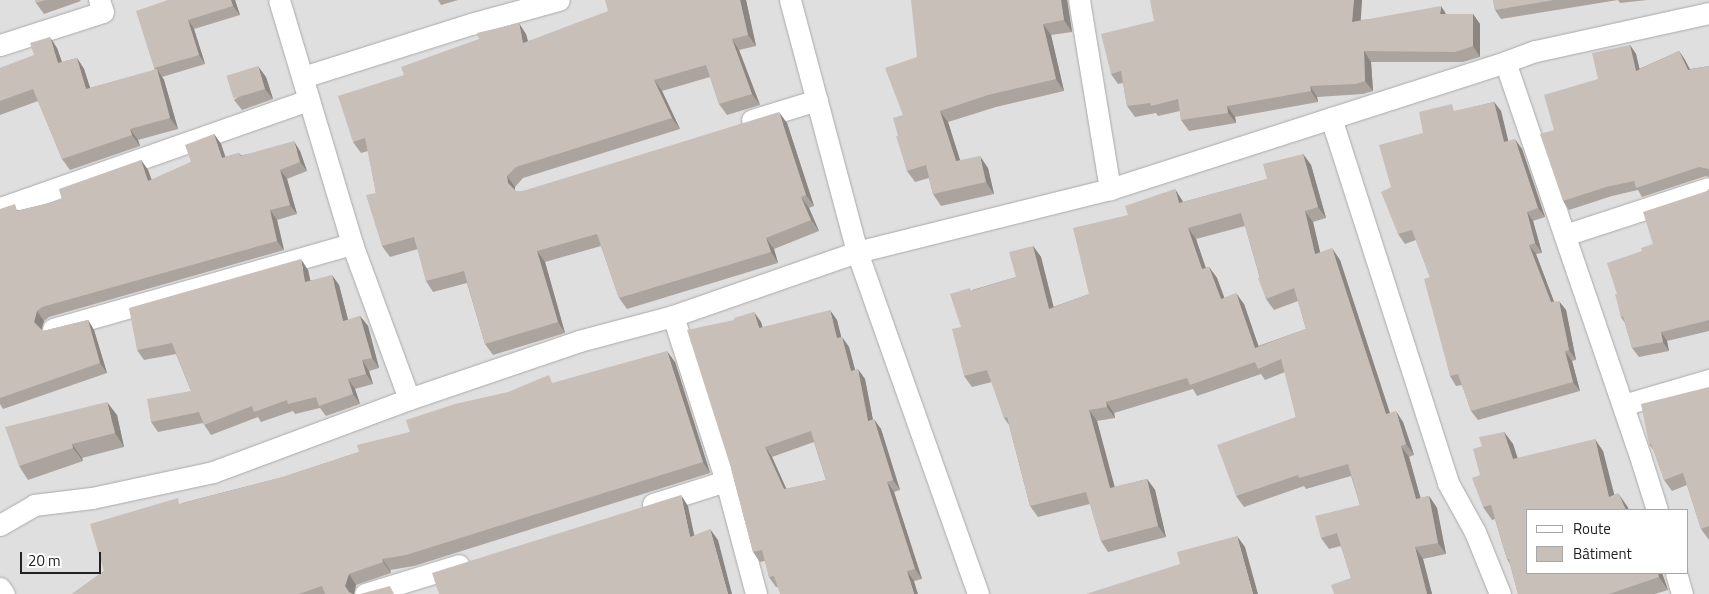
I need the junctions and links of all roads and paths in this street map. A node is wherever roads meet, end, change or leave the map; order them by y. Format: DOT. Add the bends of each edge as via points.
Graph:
graph roads {
  1 [pos="279,0"];
  2 [pos="559,0"];
  3 [pos="790,0"];
  4 [pos="1079,0"];
  5 [pos="105,1"];
  6 [pos="1709,13"];
  7 [pos="0,45"];
  8 [pos="1505,62"];
  9 [pos="303,77"];
  10 [pos="309,100"];
  11 [pos="817,100"];
  12 [pos="1331,118"];
  13 [pos="733,126"];
  14 [pos="1709,188"];
  15 [pos="1110,190"];
  16 [pos="0,208"];
  17 [pos="1564,235"];
  18 [pos="352,244"];
  19 [pos="857,252"];
  20 [pos="673,316"];
  21 [pos="53,329"];
  22 [pos="1709,380"];
  23 [pos="409,399"];
  24 [pos="1623,405"];
  25 [pos="726,481"];
  26 [pos="1657,509"];
  27 [pos="631,511"];
  28 [pos="0,525"];
  29 [pos="479,558"];
  30 [pos="1676,574"];
  31 [pos="0,588"];
  32 [pos="4,594"];
  33 [pos="365,594"];
  34 [pos="756,594"];
  35 [pos="978,594"];
  36 [pos="1500,594"];
  37 [pos="1682,594"];
  1 -- 9 [label="street"];
  2 -- 9 [label="street"];
  3 -- 11 [label="street"];
  4 -- 15 [label="street"];
  5 -- 7 [label="street" via="104,12"];
  6 -- 8 [label="street" via="1536,51"];
  8 -- 12 [label="street"];
  8 -- 17 [label="street"];
  9 -- 10 [label="street"];
  10 -- 16 [label="street"];
  10 -- 18 [label="street"];
  11 -- 13 [label="street"];
  11 -- 19 [label="street"];
  12 -- 15 [label="street"];
  12 -- 36 [label="street" via="1448,483 1475,532"];
  14 -- 17 [label="street"];
  15 -- 19 [label="street"];
  17 -- 24 [label="street"];
  18 -- 21 [label="street"];
  18 -- 23 [label="street"];
  19 -- 20 [label="street"];
  19 -- 35 [label="street"];
  20 -- 23 [label="street" via="578,342"];
  20 -- 25 [label="street"];
  22 -- 24 [label="street"];
  23 -- 28 [label="street" via="213,472 92,498 34,505"];
  24 -- 26 [label="street"];
  25 -- 27 [label="street"];
  25 -- 34 [label="street"];
  29 -- 33 [label="street"];
  30 -- 37 [label="street"];
  31 -- 32 [label="street"];
}
